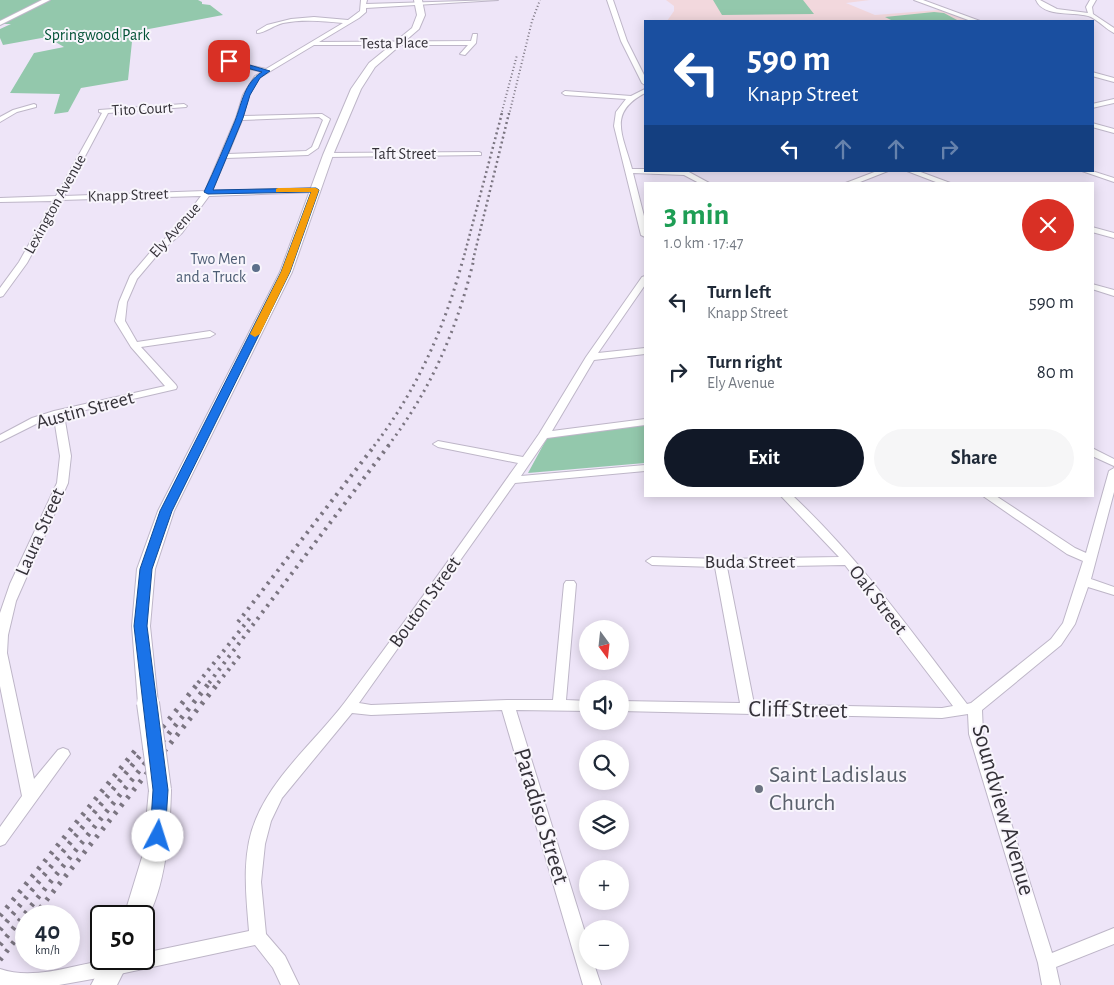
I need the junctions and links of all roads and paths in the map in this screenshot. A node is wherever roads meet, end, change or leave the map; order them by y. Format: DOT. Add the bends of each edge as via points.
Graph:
graph roads {
  1 [pos="47,0"];
  2 [pos="495,0"];
  3 [pos="610,0"];
  4 [pos="917,0"];
  5 [pos="1036,0"];
  6 [pos="1049,0"];
  7 [pos="1093,0"];
  8 [pos="419,2"];
  9 [pos="365,3"];
  10 [pos="1091,15"];
  11 [pos="974,20"];
  12 [pos="349,22"];
  13 [pos="0,24"];
  14 [pos="261,30"];
  15 [pos="1114,31"];
  16 [pos="475,35"];
  17 [pos="399,43"];
  18 [pos="473,43"];
  19 [pos="315,44"];
  20 [pos="233,54"];
  21 [pos="463,54"];
  22 [pos="266,71"];
  23 [pos="1094,75"];
  24 [pos="1114,80"];
  25 [pos="644,81"];
  26 [pos="644,92"];
  27 [pos="565,93"];
  28 [pos="633,98"];
  29 [pos="644,100"];
  30 [pos="1114,101"];
  31 [pos="34,106"];
  32 [pos="184,106"];
  33 [pos="1094,106"];
  34 [pos="103,111"];
  35 [pos="240,118"];
  36 [pos="0,120"];
  37 [pos="1094,126"];
  38 [pos="1114,131"];
  39 [pos="479,154"];
  40 [pos="328,155"];
  41 [pos="224,156"];
  42 [pos="628,171"];
  43 [pos="644,172"];
  44 [pos="647,172"];
  45 [pos="881,172"];
  46 [pos="913,172"];
  47 [pos="1088,172"];
  48 [pos="1114,180"];
  49 [pos="703,182"];
  50 [pos="849,182"];
  51 [pos="943,182"];
  52 [pos="316,190"];
  53 [pos="208,192"];
  54 [pos="59,198"];
  55 [pos="0,200"];
  56 [pos="644,230"];
  57 [pos="1094,230"];
  58 [pos="1114,236"];
  59 [pos="643,286"];
  60 [pos="1094,287"];
  61 [pos="1114,293"];
  62 [pos="0,294"];
  63 [pos="210,334"];
  64 [pos="134,345"];
  65 [pos="644,351"];
  66 [pos="591,357"];
  67 [pos="172,388"];
  68 [pos="58,413"];
  69 [pos="644,422"];
  70 [pos="544,435"];
  71 [pos="0,439"];
  72 [pos="438,444"];
  73 [pos="1094,453"];
  74 [pos="524,461"];
  75 [pos="1114,463"];
  76 [pos="644,468"];
  77 [pos="1114,471"];
  78 [pos="512,480"];
  79 [pos="787,497"];
  80 [pos="990,497"];
  81 [pos="1090,559"];
  82 [pos="652,561"];
  83 [pos="848,561"];
  84 [pos="720,563"];
  85 [pos="1084,581"];
  86 [pos="570,584"];
  87 [pos="1114,591"];
  88 [pos="507,705"];
  89 [pos="559,705"];
  90 [pos="579,706"];
  91 [pos="629,706"];
  92 [pos="349,707"];
  93 [pos="748,709"];
  94 [pos="970,709"];
  95 [pos="63,754"];
  96 [pos="30,797"];
  97 [pos="0,839"];
  98 [pos="141,905"];
  99 [pos="1114,936"];
  100 [pos="258,937"];
  101 [pos="155,960"];
  102 [pos="1047,963"];
  103 [pos="113,970"];
  104 [pos="6,979"];
  105 [pos="290,985"];
  106 [pos="592,985"];
  107 [pos="1051,985"];
  1 -- 13 [label="street"];
  2 -- 8 [label="street"];
  3 -- 25 [label="street" via="624,41"];
  4 -- 11 [label="street"];
  5 -- 6 [label="street"];
  5 -- 10 [label="street" via="1066,12"];
  7 -- 10 [label="street" via="1089,7"];
  8 -- 9 [label="street"];
  8 -- 17 [label="main road" via="419,23"];
  9 -- 12 [label="street, Ely Avenue" via="363,12"];
  10 -- 15 [label="street"];
  12 -- 14 [label="street" via="299,20"];
  12 -- 19 [label="street, Ely Avenue"];
  16 -- 18 [label="street"];
  17 -- 18 [label="street, Testa Place"];
  17 -- 19 [label="street, Testa Place"];
  17 -- 40 [label="main road" via="363,75"];
  18 -- 21 [label="street"];
  19 -- 22 [label="street, Ely Avenue"];
  20 -- 22 [label="street" via="228,59 232,63"];
  22 -- 35 [label="street, Ely Avenue" via="252,84"];
  23 -- 24 [label="street"];
  26 -- 28 [label="street"];
  27 -- 28 [label="street"];
  28 -- 29 [label="street"];
  28 -- 42 [label="street" via="622,105 617,126"];
  30 -- 33 [label="street"];
  31 -- 36 [label="street" via="15,111"];
  32 -- 34 [label="street, Tito Court"];
  34 -- 54 [label="street, Lexington Avenue"];
  35 -- 41 [label="street, Ely Avenue"];
  35 -- 41 [label="street" via="324,116 327,119 313,150 308,153"];
  37 -- 38 [label="street"];
  39 -- 40 [label="street, Taft Street"];
  40 -- 52 [label="main road"];
  41 -- 53 [label="street, Ely Avenue"];
  42 -- 43 [label="street"];
  42 -- 56 [label="street"];
  44 -- 49 [label="street" via="685,174"];
  45 -- 50 [label="street"];
  46 -- 51 [label="street"];
  47 -- 48 [label="street"];
  52 -- 53 [label="street, Knapp Street"];
  52 -- 98 [label="main road, bridge" via="286,272 166,511 146,569 141,626 160,790 156,854"];
  53 -- 54 [label="street, Knapp Street"];
  53 -- 64 [label="street, Ely Avenue" via="178,231 133,278 123,302 120,321"];
  54 -- 55 [label="street, Knapp Street"];
  54 -- 62 [label="street, Lexington Avenue" via="23,263"];
  57 -- 58 [label="street"];
  59 -- 66 [label="street, Bouton Street"];
  60 -- 61 [label="street"];
  63 -- 64 [label="street"];
  64 -- 67 [label="street, Ely Avenue"];
  65 -- 66 [label="street"];
  66 -- 70 [label="street, Bouton Street"];
  67 -- 68 [label="street, Austin Street"];
  68 -- 71 [label="street, Austin Street" via="36,420"];
  68 -- 96 [label="street, Laura Street" via="66,451 65,471 59,493 8,604 0,630 0,653"];
  69 -- 70 [label="street"];
  70 -- 74 [label="street, Bouton Street"];
  72 -- 74 [label="street"];
  73 -- 75 [label="street"];
  74 -- 78 [label="street, Bouton Street"];
  76 -- 78 [label="street"];
  77 -- 81 [label="street, Soundview Avenue"];
  78 -- 92 [label="street, Bouton Street"];
  79 -- 83 [label="street, Oak Street" via="812,519"];
  80 -- 81 [label="street" via="1072,551"];
  81 -- 85 [label="street, Soundview Avenue"];
  82 -- 84 [label="street, Buda Street"];
  83 -- 84 [label="street, Buda Street"];
  83 -- 94 [label="street, Oak Street"];
  84 -- 93 [label="street"];
  85 -- 87 [label="street"];
  85 -- 94 [label="street, Soundview Avenue" via="1069,624 1056,642"];
  86 -- 89 [label="street"];
  88 -- 89 [label="street"];
  88 -- 92 [label="street" via="371,710"];
  88 -- 106 [label="street, Paradiso Street"];
  89 -- 90 [label="street"];
  91 -- 93 [label="street, Cliff Street"];
  92 -- 100 [label="street, Bouton Street" via="288,779 263,820 256,844 253,882"];
  93 -- 94 [label="street, Cliff Street" via="942,713"];
  94 -- 102 [label="street, Soundview Avenue"];
  95 -- 96 [label="street"];
  96 -- 97 [label="street"];
  99 -- 102 [label="street"];
  100 -- 101 [label="street"];
  100 -- 105 [label="street" via="279,962"];
  102 -- 107 [label="street, Soundview Avenue"];
  103 -- 104 [label="street" via="29,982"];
}
